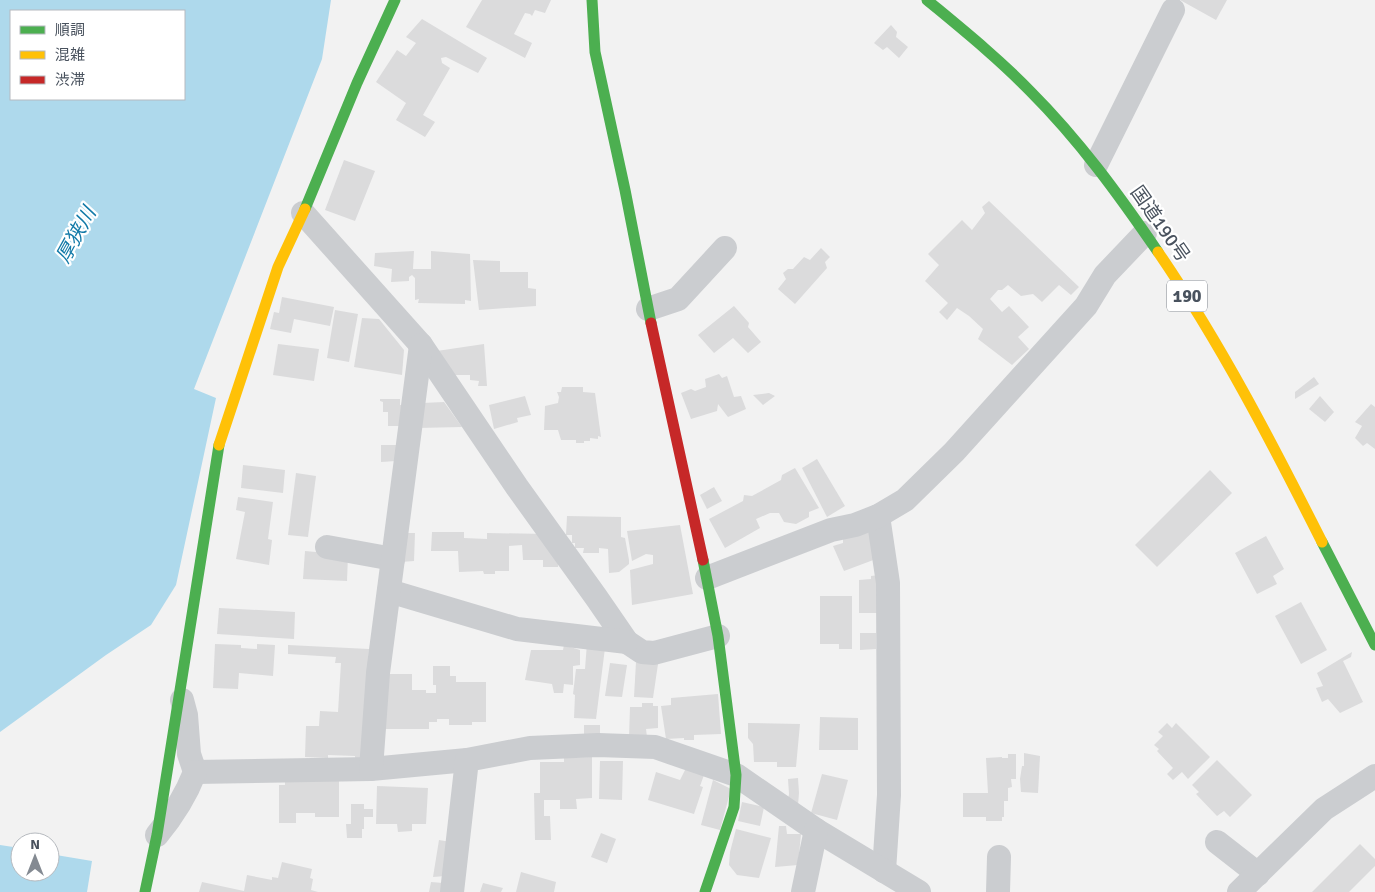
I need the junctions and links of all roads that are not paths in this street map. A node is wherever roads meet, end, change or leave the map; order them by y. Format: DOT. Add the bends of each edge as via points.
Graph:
graph roads {
  1 [pos="396,0"];
  2 [pos="592,0"];
  3 [pos="927,0"];
  4 [pos="1173,10"];
  5 [pos="1096,165"];
  6 [pos="303,213"];
  7 [pos="1145,233"];
  8 [pos="725,248"];
  9 [pos="648,309"];
  10 [pos="421,346"];
  11 [pos="878,516"];
  12 [pos="328,547"];
  13 [pos="393,560"];
  14 [pos="707,578"];
  15 [pos="389,591"];
  16 [pos="718,636"];
  17 [pos="627,642"];
  18 [pos="1375,645"];
  19 [pos="179,690"];
  20 [pos="467,760"];
  21 [pos="371,769"];
  22 [pos="195,772"];
  23 [pos="736,775"];
  24 [pos="1375,776"];
  25 [pos="816,830"];
  26 [pos="157,835"];
  27 [pos="1217,842"];
  28 [pos="999,857"];
  29 [pos="884,871"];
  30 [pos="1258,874"];
  31 [pos="145,892"];
  32 [pos="452,892"];
  33 [pos="705,892"];
  34 [pos="803,892"];
  35 [pos="919,892"];
  36 [pos="998,892"];
  37 [pos="1239,892"];
  1 -- 6 [label="main road" via="357,83"];
  2 -- 9 [label="main road" via="595,52"];
  3 -- 5 [label="main road, 国道190号 / 190" via="990,52 1048,110"];
  4 -- 5 [label="street"];
  5 -- 7 [label="main road, 国道190号 / 190"];
  6 -- 10 [label="street"];
  6 -- 19 [label="main road" via="278,267 220,441"];
  7 -- 11 [label="street" via="1105,275 1086,306 954,452 905,500"];
  7 -- 18 [label="main road, 国道190号 / 190" via="1177,278 1219,348"];
  8 -- 9 [label="street" via="678,299"];
  9 -- 14 [label="main road"];
  10 -- 13 [label="street"];
  10 -- 17 [label="street" via="516,487"];
  11 -- 14 [label="street" via="831,530"];
  11 -- 29 [label="street" via="888,583 889,795"];
  12 -- 13 [label="street"];
  13 -- 15 [label="street"];
  14 -- 16 [label="main road"];
  15 -- 17 [label="street" via="517,629"];
  15 -- 21 [label="street" via="378,673"];
  16 -- 17 [label="street" via="654,653 642,652"];
  16 -- 23 [label="main road"];
  19 -- 22 [label="street"];
  19 -- 26 [label="main road"];
  20 -- 21 [label="street"];
  20 -- 23 [label="street" via="530,748 655,747"];
  20 -- 32 [label="street"];
  21 -- 22 [label="street"];
  22 -- 26 [label="street" via="177,808"];
  23 -- 25 [label="street"];
  23 -- 33 [label="main road" via="734,807"];
  24 -- 30 [label="street" via="1324,810"];
  25 -- 29 [label="street"];
  25 -- 34 [label="street"];
  26 -- 31 [label="main road"];
  27 -- 30 [label="street"];
  28 -- 36 [label="street"];
  29 -- 35 [label="street"];
  30 -- 37 [label="street"];
}
